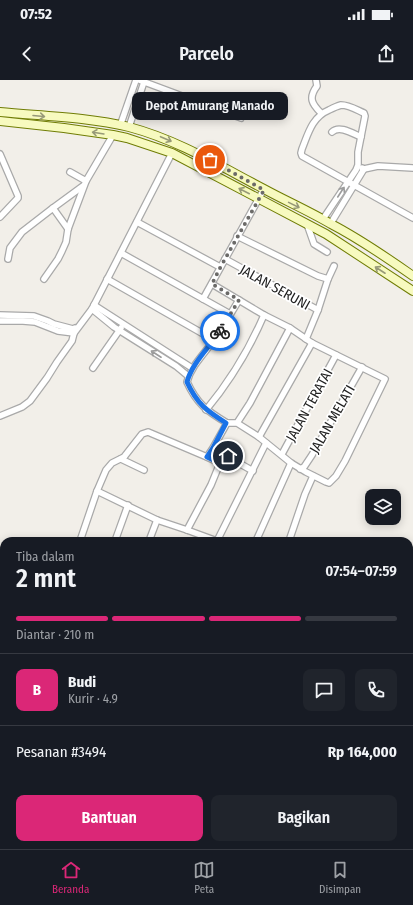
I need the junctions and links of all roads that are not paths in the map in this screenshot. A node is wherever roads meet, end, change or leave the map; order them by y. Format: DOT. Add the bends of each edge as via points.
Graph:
graph roads {
  1 [pos="141,80"];
  2 [pos="316,80"];
  3 [pos="0,112"];
  4 [pos="322,113"];
  5 [pos="241,118"];
  6 [pos="0,121"];
  7 [pos="120,126"];
  8 [pos="129,127"];
  9 [pos="332,132"];
  10 [pos="113,135"];
  11 [pos="361,137"];
  12 [pos="172,153"];
  13 [pos="0,154"];
  14 [pos="358,165"];
  15 [pos="413,168"];
  16 [pos="364,169"];
  17 [pos="70,172"];
  18 [pos="348,181"];
  19 [pos="85,184"];
  20 [pos="354,185"];
  21 [pos="264,190"];
  22 [pos="259,199"];
  23 [pos="53,208"];
  24 [pos="0,217"];
  25 [pos="413,218"];
  26 [pos="323,219"];
  27 [pos="137,222"];
  28 [pos="307,224"];
  29 [pos="331,224"];
  30 [pos="68,229"];
  31 [pos="238,236"];
  32 [pos="327,252"];
  33 [pos="120,253"];
  34 [pos="8,259"];
  35 [pos="225,259"];
  36 [pos="334,266"];
  37 [pos="220,268"];
  38 [pos="413,276"];
  39 [pos="44,279"];
  40 [pos="107,279"];
  41 [pos="328,279"];
  42 [pos="212,284"];
  43 [pos="413,291"];
  44 [pos="203,299"];
  45 [pos="239,300"];
  46 [pos="93,307"];
  47 [pos="318,310"];
  48 [pos="230,314"];
  49 [pos="0,315"];
  50 [pos="264,315"];
  51 [pos="0,321"];
  52 [pos="121,327"];
  53 [pos="290,328"];
  54 [pos="75,330"];
  55 [pos="306,339"];
  56 [pos="214,340"];
  57 [pos="312,343"];
  58 [pos="336,355"];
  59 [pos="362,367"];
  60 [pos="93,368"];
  61 [pos="192,368"];
  62 [pos="188,376"];
  63 [pos="206,410"];
  64 [pos="0,416"];
  65 [pos="226,423"];
  66 [pos="237,423"];
  67 [pos="259,437"];
  68 [pos="266,443"];
  69 [pos="282,454"];
  70 [pos="207,457"];
  71 [pos="121,459"];
  72 [pos="220,463"];
  73 [pos="291,463"];
  74 [pos="300,469"];
  75 [pos="144,470"];
  76 [pos="253,471"];
  77 [pos="313,476"];
  78 [pos="97,490"];
  79 [pos="128,505"];
  80 [pos="157,520"];
  81 [pos="187,530"];
  82 [pos="81,537"];
  83 [pos="116,537"];
  84 [pos="151,537"];
  85 [pos="206,537"];
  86 [pos="219,537"];
  87 [pos="258,537"];
  88 [pos="290,537"];
  1 -- 5 [label="street"];
  1 -- 7 [label="street"];
  1 -- 8 [label="street"];
  2 -- 4 [label="street" via="313,104"];
  3 -- 7 [label="main road, one-way" via="95,121"];
  4 -- 11 [label="street" via="335,107 348,106 364,113"];
  4 -- 18 [label="street" via="314,122 301,154"];
  10 -- 6 [label="main road, one-way"];
  7 -- 8 [label="main road"];
  8 -- 21 [label="main road, one-way" via="196,152"];
  9 -- 11 [label="street" via="334,129 340,129"];
  10 -- 12 [label="main road"];
  10 -- 19 [label="street"];
  11 -- 14 [label="street"];
  22 -- 12 [label="main road, one-way"];
  12 -- 27 [label="street"];
  13 -- 24 [label="street" via="18,198"];
  14 -- 16 [label="street"];
  14 -- 18 [label="street"];
  15 -- 16 [label="street" via="378,166"];
  16 -- 20 [label="street"];
  17 -- 19 [label="street"];
  18 -- 20 [label="street"];
  26 -- 18 [label="street, one-way"];
  19 -- 23 [label="street"];
  19 -- 30 [label="street"];
  20 -- 25 [label="street"];
  20 -- 29 [label="street"];
  21 -- 22 [label="street"];
  21 -- 26 [label="main road, one-way"];
  22 -- 28 [label="main road"];
  22 -- 31 [label="street"];
  23 -- 30 [label="street"];
  23 -- 34 [label="street" via="22,232 10,248"];
  26 -- 29 [label="main road"];
  27 -- 33 [label="street"];
  27 -- 37 [label="street"];
  28 -- 32 [label="street" via="314,244"];
  43 -- 28 [label="main road, one-way"];
  29 -- 38 [label="main road"];
  30 -- 39 [label="street" via="62,251"];
  31 -- 35 [label="street"];
  31 -- 41 [label="street"];
  33 -- 40 [label="street"];
  33 -- 44 [label="street"];
  35 -- 37 [label="street"];
  35 -- 47 [label="street, JALAN SERUNI"];
  36 -- 41 [label="street, JALAN SERUNI"];
  37 -- 42 [label="street"];
  40 -- 46 [label="street"];
  40 -- 56 [label="street"];
  41 -- 47 [label="street, JALAN SERUNI"];
  42 -- 44 [label="street"];
  42 -- 45 [label="street"];
  44 -- 48 [label="street"];
  45 -- 48 [label="street"];
  45 -- 50 [label="street"];
  46 -- 52 [label="street"];
  46 -- 54 [label="street"];
  47 -- 55 [label="street"];
  48 -- 56 [label="street"];
  49 -- 54 [label="street" via="34,316"];
  50 -- 53 [label="street"];
  50 -- 63 [label="street" via="242,359"];
  51 -- 54 [label="street" via="35,322 58,331"];
  52 -- 60 [label="street"];
  52 -- 61 [label="street"];
  62 -- 52 [label="street, one-way"];
  53 -- 55 [label="street"];
  53 -- 66 [label="street"];
  54 -- 64 [label="street" via="72,341 30,401"];
  55 -- 57 [label="street"];
  56 -- 61 [label="street"];
  57 -- 58 [label="street"];
  57 -- 67 [label="street"];
  58 -- 59 [label="street"];
  58 -- 69 [label="street, JALAN TERATAI"];
  59 -- 74 [label="street, JALAN MELATI" via="312,455"];
  59 -- 77 [label="street" via="385,380 336,476 330,483"];
  61 -- 62 [label="street"];
  62 -- 63 [label="street" via="187,382 191,391"];
  63 -- 65 [label="street"];
  65 -- 66 [label="street"];
  65 -- 70 [label="street"];
  66 -- 67 [label="street"];
  67 -- 68 [label="street"];
  68 -- 69 [label="street"];
  68 -- 76 [label="street"];
  69 -- 73 [label="street"];
  70 -- 71 [label="street" via="148,432 142,434"];
  70 -- 72 [label="street"];
  71 -- 75 [label="street"];
  71 -- 78 [label="street" via="112,463 106,470"];
  72 -- 76 [label="street" via="223,457 228,456"];
  72 -- 81 [label="street"];
  73 -- 74 [label="street"];
  73 -- 87 [label="street"];
  74 -- 77 [label="street"];
  76 -- 86 [label="street"];
  77 -- 88 [label="street"];
  78 -- 79 [label="street"];
  78 -- 82 [label="street"];
  79 -- 80 [label="street"];
  79 -- 83 [label="street"];
  80 -- 81 [label="street"];
  80 -- 84 [label="street"];
  81 -- 85 [label="street"];
}
